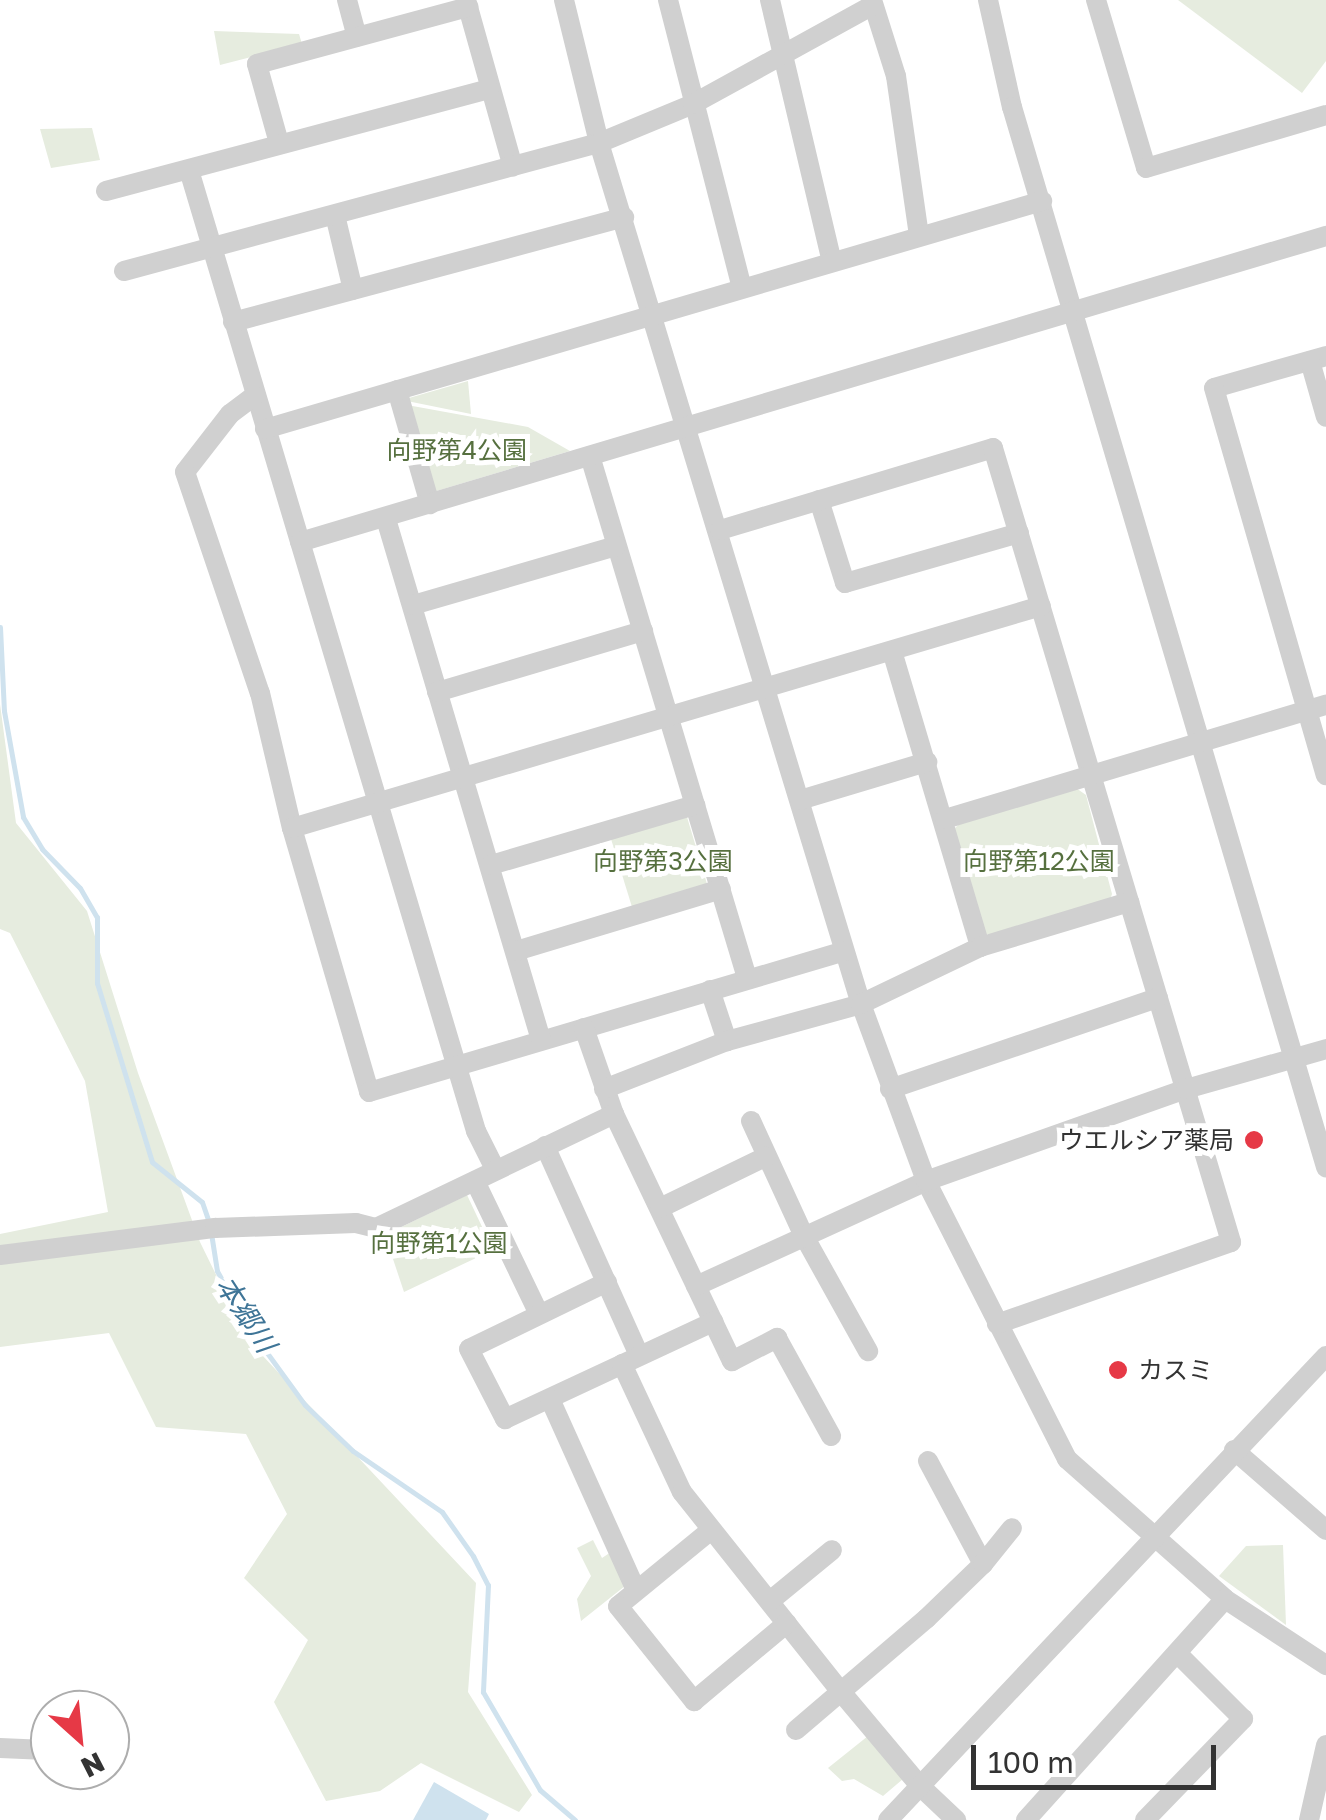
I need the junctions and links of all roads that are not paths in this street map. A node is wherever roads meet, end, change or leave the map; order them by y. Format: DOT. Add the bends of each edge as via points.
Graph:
graph roads {
  1 [pos="347,0"];
  2 [pos="564,0"];
  3 [pos="668,0"];
  4 [pos="770,0"];
  5 [pos="988,0"];
  6 [pos="1096,0"];
  7 [pos="873,3"];
  8 [pos="467,4"];
  9 [pos="357,36"];
  10 [pos="782,56"];
  11 [pos="489,88"];
  12 [pos="692,104"];
  13 [pos="1326,115"];
  14 [pos="279,143"];
  15 [pos="599,143"];
  16 [pos="513,167"];
  17 [pos="189,170"];
  18 [pos="106,191"];
  19 [pos="1042,201"];
  20 [pos="335,215"];
  21 [pos="624,217"];
  22 [pos="919,235"];
  23 [pos="1326,236"];
  24 [pos="212,247"];
  25 [pos="832,262"];
  26 [pos="124,271"];
  27 [pos="742,288"];
  28 [pos="354,290"];
  29 [pos="1074,310"];
  30 [pos="654,314"];
  31 [pos="234,322"];
  32 [pos="1318,358"];
  33 [pos="397,390"];
  34 [pos="254,396"];
  35 [pos="1326,418"];
  36 [pos="689,426"];
  37 [pos="264,429"];
  38 [pos="590,456"];
  39 [pos="819,500"];
  40 [pos="430,504"];
  41 [pos="386,518"];
  42 [pos="720,530"];
  43 [pos="1019,534"];
  44 [pos="300,542"];
  45 [pos="616,546"];
  46 [pos="413,605"];
  47 [pos="1040,606"];
  48 [pos="643,631"];
  49 [pos="892,651"];
  50 [pos="767,689"];
  51 [pos="438,692"];
  52 [pos="1316,708"];
  53 [pos="668,718"];
  54 [pos="1199,742"];
  55 [pos="927,762"];
  56 [pos="1093,774"];
  57 [pos="1326,775"];
  58 [pos="464,780"];
  59 [pos="800,800"];
  60 [pos="378,804"];
  61 [pos="695,805"];
  62 [pos="945,818"];
  63 [pos="292,828"];
  64 [pos="490,865"];
  65 [pos="720,889"];
  66 [pos="1129,902"];
  67 [pos="980,946"];
  68 [pos="516,950"];
  69 [pos="844,950"];
  70 [pos="747,978"];
  71 [pos="710,990"];
  72 [pos="1158,998"];
  73 [pos="861,1004"];
  74 [pos="584,1028"];
  75 [pos="541,1040"];
  76 [pos="727,1041"];
  77 [pos="1326,1049"];
  78 [pos="1293,1059"];
  79 [pos="456,1066"];
  80 [pos="604,1089"];
  81 [pos="890,1089"];
  82 [pos="1186,1089"];
  83 [pos="614,1114"];
  84 [pos="750,1121"];
  85 [pos="544,1146"];
  86 [pos="765,1156"];
  87 [pos="1326,1167"];
  88 [pos="495,1169"];
  89 [pos="926,1180"];
  90 [pos="475,1181"];
  91 [pos="660,1208"];
  92 [pos="804,1236"];
  93 [pos="0,1256"];
  94 [pos="606,1282"];
  95 [pos="696,1286"];
  96 [pos="538,1314"];
  97 [pos="712,1322"];
  98 [pos="997,1324"];
  99 [pos="868,1352"];
  100 [pos="1326,1356"];
  101 [pos="630,1360"];
  102 [pos="550,1399"];
  103 [pos="831,1436"];
  104 [pos="1234,1450"];
  105 [pos="928,1461"];
  106 [pos="1012,1528"];
  107 [pos="711,1530"];
  108 [pos="1326,1530"];
  109 [pos="1154,1537"];
  110 [pos="832,1550"];
  111 [pos="983,1564"];
  112 [pos="636,1590"];
  113 [pos="1225,1600"];
  114 [pos="770,1601"];
  115 [pos="787,1623"];
  116 [pos="1177,1652"];
  117 [pos="1326,1665"];
  118 [pos="842,1692"];
  119 [pos="796,1730"];
  120 [pos="1326,1746"];
  121 [pos="0,1748"];
  122 [pos="30,1749"];
  123 [pos="920,1786"];
  124 [pos="888,1820"];
  125 [pos="956,1820"];
  126 [pos="1026,1820"];
  127 [pos="1145,1820"];
  128 [pos="1309,1820"];
  1 -- 9 [label="street"];
  2 -- 15 [label="street"];
  3 -- 12 [label="street"];
  4 -- 10 [label="street"];
  5 -- 19 [label="street"];
  6 -- 13 [label="street" via="1146,168"];
  7 -- 10 [label="street"];
  7 -- 22 [label="street" via="896,76"];
  8 -- 9 [label="street"];
  8 -- 11 [label="street"];
  9 -- 14 [label="street" via="257,64"];
  10 -- 12 [label="street"];
  10 -- 25 [label="street"];
  11 -- 14 [label="street"];
  11 -- 16 [label="street"];
  12 -- 15 [label="street"];
  12 -- 27 [label="street"];
  14 -- 17 [label="street"];
  15 -- 16 [label="street"];
  15 -- 21 [label="street"];
  16 -- 20 [label="street"];
  17 -- 18 [label="street"];
  17 -- 24 [label="street"];
  19 -- 22 [label="street"];
  19 -- 29 [label="street"];
  20 -- 24 [label="street"];
  20 -- 28 [label="street"];
  21 -- 28 [label="street"];
  21 -- 30 [label="street"];
  22 -- 25 [label="street"];
  23 -- 29 [label="street"];
  24 -- 26 [label="street"];
  24 -- 31 [label="street"];
  25 -- 27 [label="street"];
  27 -- 30 [label="street"];
  28 -- 31 [label="street"];
  29 -- 36 [label="street"];
  29 -- 54 [label="street"];
  30 -- 33 [label="street"];
  30 -- 36 [label="street"];
  31 -- 34 [label="street"];
  32 -- 35 [label="street"];
  32 -- 52 [label="street" via="1214,388"];
  33 -- 37 [label="street"];
  33 -- 40 [label="street"];
  34 -- 37 [label="street"];
  34 -- 63 [label="street" via="230,414 185,472 260,693"];
  36 -- 38 [label="street"];
  36 -- 42 [label="street"];
  37 -- 44 [label="street"];
  38 -- 40 [label="street"];
  38 -- 45 [label="street"];
  39 -- 42 [label="street"];
  39 -- 43 [label="street" via="845,582"];
  39 -- 43 [label="street" via="993,448"];
  40 -- 41 [label="street"];
  41 -- 44 [label="street"];
  41 -- 46 [label="street"];
  42 -- 50 [label="street"];
  43 -- 47 [label="street"];
  44 -- 60 [label="street"];
  45 -- 46 [label="street"];
  45 -- 48 [label="street"];
  46 -- 51 [label="street"];
  47 -- 49 [label="street"];
  47 -- 56 [label="street"];
  48 -- 51 [label="street"];
  48 -- 53 [label="street"];
  49 -- 50 [label="street"];
  49 -- 55 [label="street"];
  50 -- 53 [label="street"];
  50 -- 59 [label="street"];
  51 -- 58 [label="street"];
  52 -- 54 [label="street"];
  52 -- 57 [label="street"];
  53 -- 58 [label="street"];
  53 -- 61 [label="street"];
  54 -- 56 [label="street"];
  54 -- 78 [label="street"];
  55 -- 59 [label="street"];
  55 -- 62 [label="street"];
  56 -- 62 [label="street"];
  56 -- 66 [label="street"];
  58 -- 60 [label="street"];
  58 -- 64 [label="street"];
  59 -- 69 [label="street"];
  60 -- 63 [label="street"];
  60 -- 79 [label="street"];
  61 -- 64 [label="street"];
  61 -- 65 [label="street"];
  62 -- 67 [label="street"];
  63 -- 79 [label="street" via="369,1092"];
  64 -- 68 [label="street"];
  65 -- 68 [label="street"];
  65 -- 70 [label="street"];
  66 -- 67 [label="street"];
  66 -- 72 [label="street"];
  67 -- 73 [label="street"];
  68 -- 75 [label="street"];
  69 -- 70 [label="street"];
  69 -- 73 [label="street"];
  70 -- 71 [label="street"];
  71 -- 74 [label="street"];
  71 -- 76 [label="street"];
  72 -- 81 [label="street"];
  72 -- 82 [label="street"];
  73 -- 76 [label="street"];
  73 -- 81 [label="street"];
  74 -- 75 [label="street"];
  74 -- 80 [label="street"];
  75 -- 79 [label="street"];
  76 -- 80 [label="street"];
  77 -- 78 [label="street"];
  78 -- 82 [label="street"];
  78 -- 87 [label="street"];
  79 -- 88 [label="street"];
  80 -- 83 [label="street"];
  81 -- 89 [label="street"];
  82 -- 89 [label="street"];
  82 -- 98 [label="street" via="1231,1242"];
  83 -- 85 [label="street"];
  83 -- 91 [label="street"];
  84 -- 86 [label="street"];
  85 -- 88 [label="street"];
  85 -- 94 [label="street"];
  86 -- 91 [label="street"];
  86 -- 92 [label="street"];
  88 -- 90 [label="street"];
  89 -- 92 [label="street"];
  89 -- 98 [label="street"];
  90 -- 93 [label="street" via="376,1228 208,1228"];
  90 -- 96 [label="street"];
  91 -- 95 [label="street"];
  92 -- 95 [label="street"];
  92 -- 99 [label="street"];
  94 -- 96 [label="street"];
  94 -- 101 [label="street"];
  95 -- 97 [label="street"];
  96 -- 102 [label="street" via="468,1349 505,1419"];
  97 -- 101 [label="street"];
  97 -- 103 [label="street" via="732,1361 777,1338"];
  98 -- 109 [label="street" via="1067,1459"];
  100 -- 104 [label="street"];
  101 -- 102 [label="street"];
  101 -- 107 [label="street" via="682,1492"];
  102 -- 112 [label="street"];
  104 -- 108 [label="street"];
  104 -- 109 [label="street"];
  105 -- 111 [label="street"];
  106 -- 111 [label="street"];
  107 -- 112 [label="street"];
  107 -- 114 [label="street"];
  109 -- 113 [label="street"];
  109 -- 123 [label="street"];
  110 -- 114 [label="street"];
  111 -- 118 [label="street"];
  112 -- 115 [label="street" via="618,1606 694,1701"];
  113 -- 116 [label="street"];
  113 -- 117 [label="street"];
  114 -- 115 [label="street"];
  115 -- 118 [label="street"];
  116 -- 126 [label="street"];
  116 -- 127 [label="street" via="1242,1719"];
  118 -- 119 [label="street"];
  118 -- 123 [label="street"];
  120 -- 128 [label="street"];
  121 -- 122 [label="street"];
  123 -- 124 [label="street"];
  123 -- 125 [label="street"];
}
